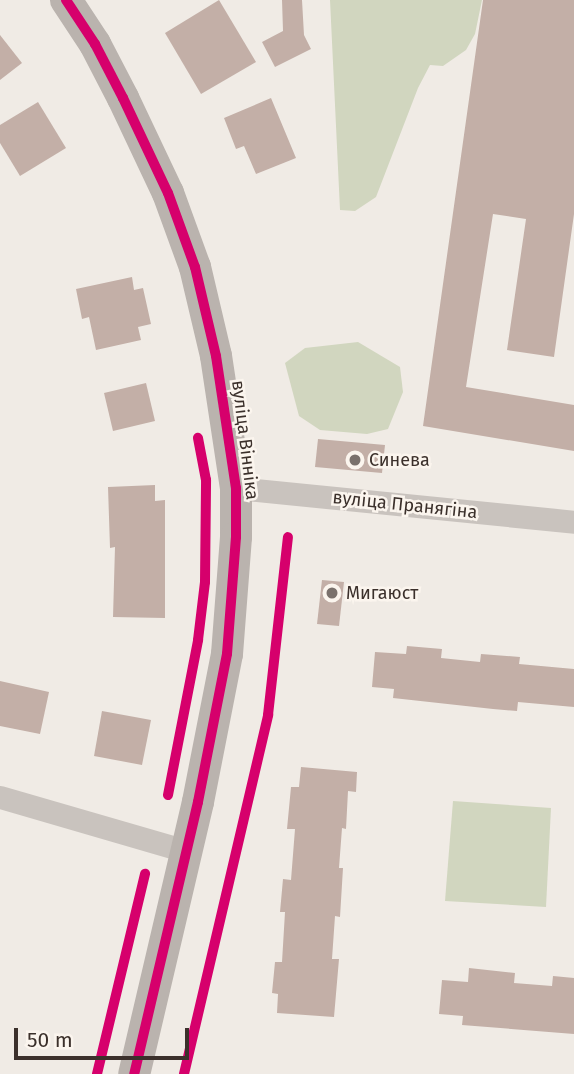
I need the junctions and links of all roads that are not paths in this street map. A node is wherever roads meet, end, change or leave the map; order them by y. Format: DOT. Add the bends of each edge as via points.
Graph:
graph roads {
  1 [pos="66,0"];
  2 [pos="236,488"];
  3 [pos="574,522"];
  4 [pos="0,797"];
  5 [pos="186,851"];
  6 [pos="134,1074"];
  1 -- 2 [label="street, вуліца Вінніка" via="123,98 168,193 195,267 216,356"];
  2 -- 3 [label="street, вуліца Пранягіна"];
  2 -- 5 [label="street, вуліца Вінніка" via="227,654"];
  4 -- 5 [label="street"];
  5 -- 6 [label="street, вуліца Вінніка"];
}
